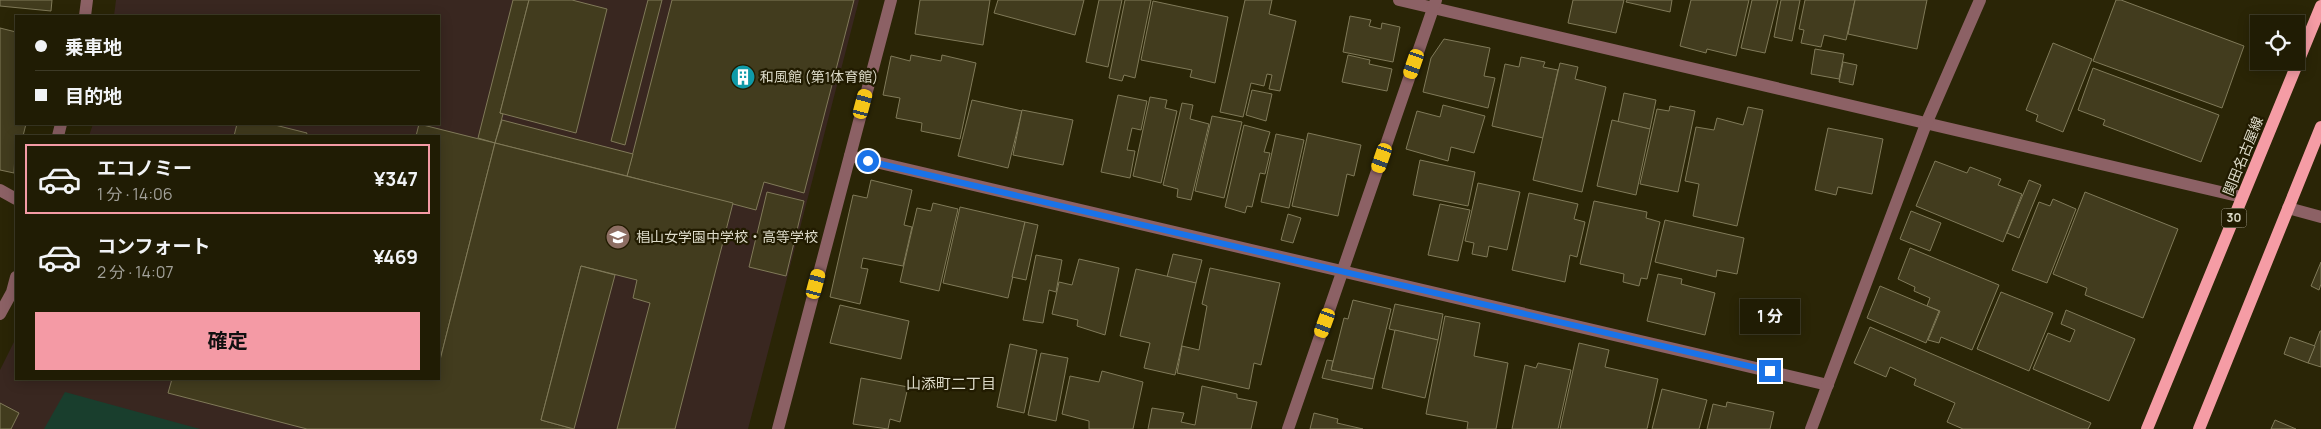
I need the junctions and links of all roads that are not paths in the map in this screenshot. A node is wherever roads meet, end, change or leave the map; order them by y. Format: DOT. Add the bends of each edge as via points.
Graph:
graph roads {
  1 [pos="87,0"];
  2 [pos="891,0"];
  3 [pos="1399,0"];
  4 [pos="1980,0"];
  5 [pos="1434,4"];
  6 [pos="2321,6"];
  7 [pos="85,15"];
  8 [pos="1926,124"];
  9 [pos="2321,127"];
  10 [pos="850,156"];
  11 [pos="0,190"];
  12 [pos="15,198"];
  13 [pos="2242,198"];
  14 [pos="2288,208"];
  15 [pos="2321,217"];
  16 [pos="1343,270"];
  17 [pos="15,281"];
  18 [pos="0,314"];
  19 [pos="1828,385"];
  20 [pos="778,429"];
  21 [pos="1288,429"];
  22 [pos="1811,429"];
  23 [pos="2147,429"];
  24 [pos="2199,429"];
  1 -- 7 [label="street"];
  2 -- 10 [label="street"];
  3 -- 5 [label="street"];
  4 -- 8 [label="street"];
  5 -- 8 [label="street"];
  5 -- 16 [label="street"];
  6 -- 13 [label="main road, 関田名古屋線 / 30"];
  8 -- 13 [label="street"];
  8 -- 19 [label="street"];
  9 -- 14 [label="main road"];
  10 -- 16 [label="street"];
  10 -- 20 [label="street"];
  11 -- 12 [label="street"];
  13 -- 23 [label="main road, 関田名古屋線 / 30"];
  14 -- 15 [label="street"];
  14 -- 24 [label="main road"];
  16 -- 19 [label="street"];
  16 -- 21 [label="street"];
  17 -- 18 [label="street"];
  19 -- 22 [label="street"];
}
